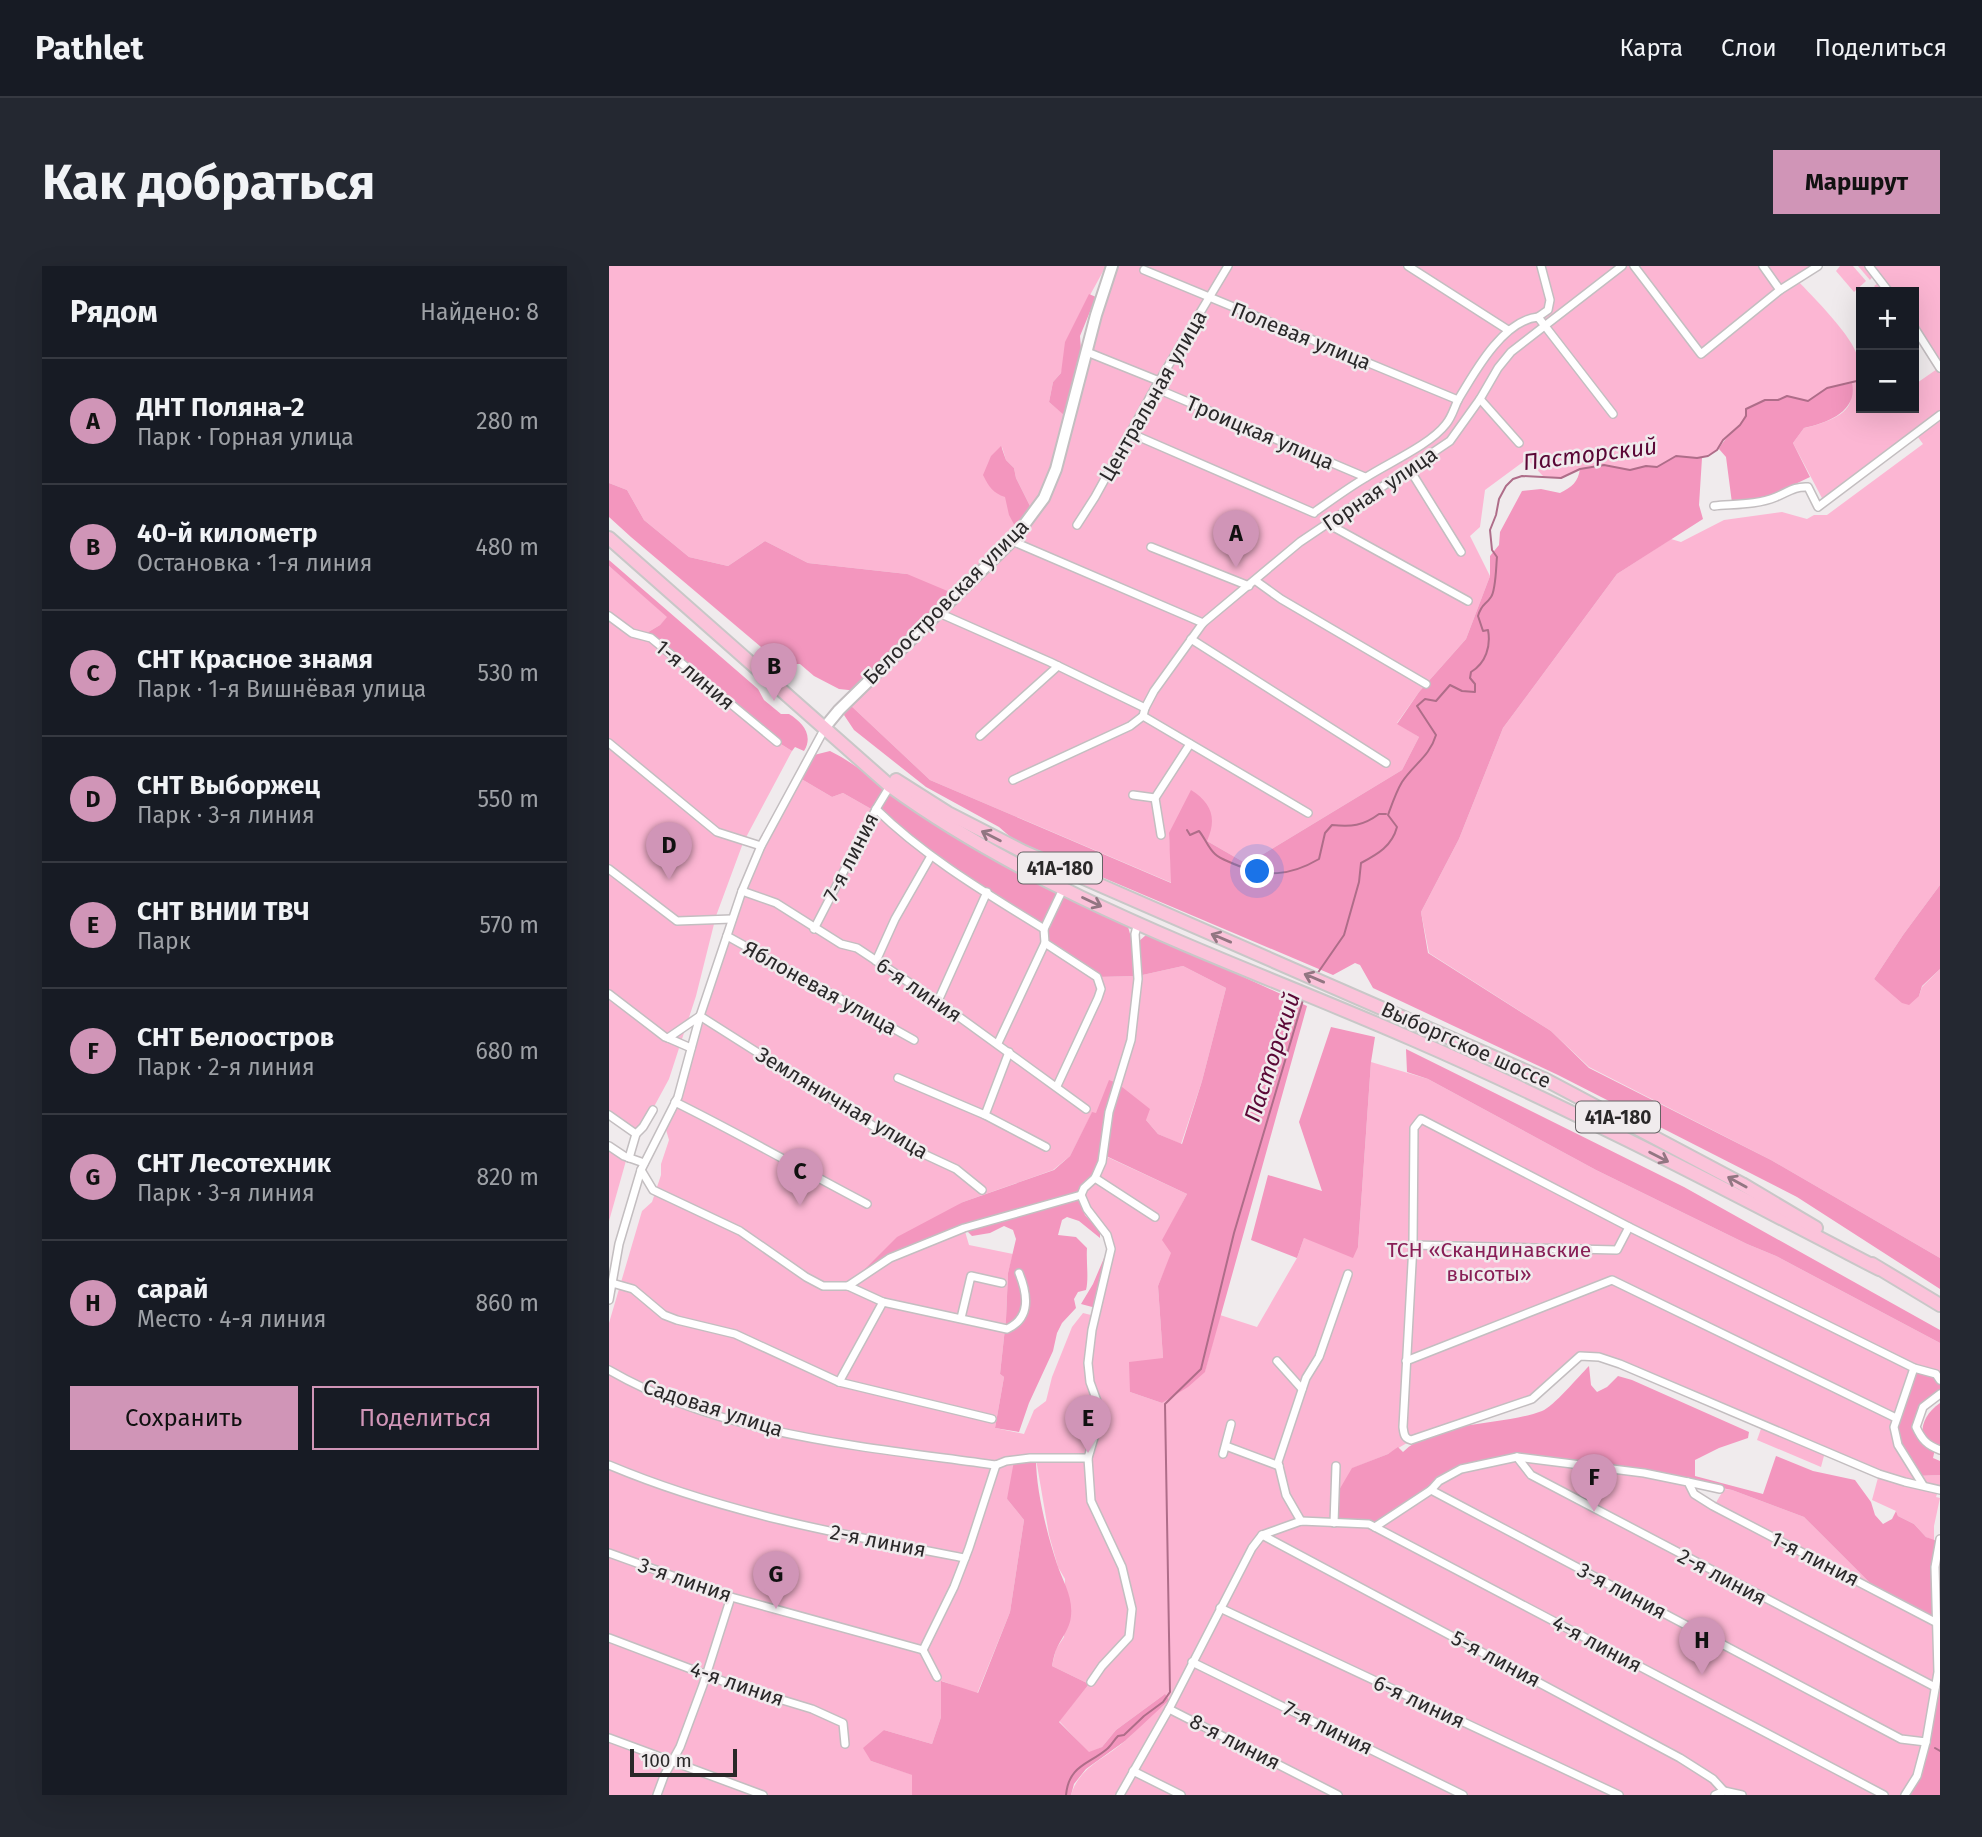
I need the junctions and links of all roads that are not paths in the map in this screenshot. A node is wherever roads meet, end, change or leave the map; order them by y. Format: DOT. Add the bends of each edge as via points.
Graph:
graph roads {
  1 [pos="1112,266"];
  2 [pos="1228,266"];
  3 [pos="1408,266"];
  4 [pos="1541,266"];
  5 [pos="1622,266"];
  6 [pos="1634,266"];
  7 [pos="1763,266"];
  8 [pos="1818,266"];
  9 [pos="1869,266"];
  10 [pos="1144,270"];
  11 [pos="1885,287"];
  12 [pos="1780,290"];
  13 [pos="1210,299"];
  14 [pos="1538,317"];
  15 [pos="1545,326"];
  16 [pos="1508,330"];
  17 [pos="1919,335"];
  18 [pos="1087,352"];
  19 [pos="1940,368"];
  20 [pos="1157,385"];
  21 [pos="1480,399"];
  22 [pos="1458,400"];
  23 [pos="1613,414"];
  24 [pos="1940,415"];
  25 [pos="1130,433"];
  26 [pos="1519,443"];
  27 [pos="1410,470"];
  28 [pos="1365,477"];
  29 [pos="1714,506"];
  30 [pos="1328,524"];
  31 [pos="1076,525"];
  32 [pos="609,538"];
  33 [pos="1012,541"];
  34 [pos="1151,547"];
  35 [pos="1461,552"];
  36 [pos="1256,581"];
  37 [pos="1249,586"];
  38 [pos="1468,601"];
  39 [pos="939,614"];
  40 [pos="609,616"];
  41 [pos="1203,623"];
  42 [pos="1191,639"];
  43 [pos="1058,666"];
  44 [pos="1426,684"];
  45 [pos="1144,712"];
  46 [pos="825,727"];
  47 [pos="980,736"];
  48 [pos="777,742"];
  49 [pos="609,743"];
  50 [pos="1190,744"];
  51 [pos="849,748"];
  52 [pos="1385,763"];
  53 [pos="1013,780"];
  54 [pos="890,786"];
  55 [pos="1133,795"];
  56 [pos="1156,798"];
  57 [pos="876,809"];
  58 [pos="1308,813"];
  59 [pos="1161,835"];
  60 [pos="761,846"];
  61 [pos="931,856"];
  62 [pos="609,869"];
  63 [pos="1063,888"];
  64 [pos="742,891"];
  65 [pos="987,892"];
  66 [pos="732,919"];
  67 [pos="1138,922"];
  68 [pos="814,929"];
  69 [pos="1044,929"];
  70 [pos="727,936"];
  71 [pos="1045,943"];
  72 [pos="876,961"];
  73 [pos="609,994"];
  74 [pos="938,1001"];
  75 [pos="700,1016"];
  76 [pos="669,1038"];
  77 [pos="914,1040"];
  78 [pos="998,1044"];
  79 [pos="691,1048"];
  80 [pos="1009,1052"];
  81 [pos="898,1079"];
  82 [pos="1057,1086"];
  83 [pos="675,1102"];
  84 [pos="1086,1109"];
  85 [pos="653,1110"];
  86 [pos="609,1115"];
  87 [pos="985,1115"];
  88 [pos="636,1134"];
  89 [pos="609,1146"];
  90 [pos="1046,1147"];
  91 [pos="629,1158"];
  92 [pos="643,1166"];
  93 [pos="1095,1178"];
  94 [pos="982,1191"];
  95 [pos="1081,1195"];
  96 [pos="867,1204"];
  97 [pos="1155,1217"];
  98 [pos="1629,1227"];
  99 [pos="619,1244"];
  100 [pos="609,1245"];
  101 [pos="1413,1245"];
  102 [pos="1879,1269"];
  103 [pos="1019,1273"];
  104 [pos="1347,1274"];
  105 [pos="857,1281"];
  106 [pos="612,1283"];
  107 [pos="1002,1283"];
  108 [pos="848,1286"];
  109 [pos="860,1291"];
  110 [pos="609,1300"];
  111 [pos="883,1302"];
  112 [pos="1940,1305"];
  113 [pos="961,1318"];
  114 [pos="1277,1361"];
  115 [pos="1406,1361"];
  116 [pos="1914,1368"];
  117 [pos="609,1370"];
  118 [pos="1940,1380"];
  119 [pos="839,1382"];
  120 [pos="1302,1389"];
  121 [pos="1940,1394"];
  122 [pos="1896,1418"];
  123 [pos="992,1419"];
  124 [pos="1231,1424"];
  125 [pos="1940,1450"];
  126 [pos="1517,1457"];
  127 [pos="1088,1458"];
  128 [pos="609,1465"];
  129 [pos="996,1465"];
  130 [pos="1279,1466"];
  131 [pos="1336,1466"];
  132 [pos="1688,1482"];
  133 [pos="1923,1485"];
  134 [pos="1720,1489"];
  135 [pos="1431,1490"];
  136 [pos="1940,1490"];
  137 [pos="1301,1521"];
  138 [pos="1334,1523"];
  139 [pos="1375,1527"];
  140 [pos="1262,1535"];
  141 [pos="1940,1539"];
  142 [pos="609,1553"];
  143 [pos="965,1558"];
  144 [pos="731,1597"];
  145 [pos="1220,1608"];
  146 [pos="1937,1623"];
  147 [pos="609,1638"];
  148 [pos="923,1650"];
  149 [pos="1192,1662"];
  150 [pos="705,1674"];
  151 [pos="937,1678"];
  152 [pos="1091,1682"];
  153 [pos="1935,1687"];
  154 [pos="1169,1709"];
  155 [pos="609,1738"];
  156 [pos="1926,1742"];
  157 [pos="845,1744"];
  158 [pos="672,1760"];
  159 [pos="1133,1771"];
  160 [pos="1724,1791"];
  161 [pos="657,1795"];
  162 [pos="763,1795"];
  163 [pos="1120,1795"];
  164 [pos="1181,1795"];
  165 [pos="1338,1795"];
  166 [pos="1463,1795"];
  167 [pos="1619,1795"];
  168 [pos="1714,1795"];
  169 [pos="1742,1795"];
  170 [pos="1884,1795"];
  171 [pos="1905,1795"];
  1 -- 18 [label="street, Белоостровская улица"];
  2 -- 13 [label="street, Центральная улица"];
  3 -- 16 [label="street"];
  4 -- 14 [label="street" via="1549,300 1548,310"];
  5 -- 15 [label="street, Горная улица"];
  6 -- 12 [label="street" via="1701,354"];
  7 -- 12 [label="street"];
  8 -- 12 [label="street"];
  9 -- 11 [label="street"];
  10 -- 13 [label="street, Полевая улица"];
  13 -- 20 [label="street, Центральная улица"];
  13 -- 22 [label="street, Полевая улица"];
  14 -- 15 [label="street"];
  14 -- 16 [label="street"];
  15 -- 21 [label="street, Горная улица" via="1511,352"];
  15 -- 23 [label="street"];
  16 -- 22 [label="street"];
  17 -- 19 [label="street"];
  18 -- 20 [label="street, Троицкая улица"];
  18 -- 33 [label="street, Белоостровская улица" via="1051,484"];
  20 -- 25 [label="street, Центральная улица"];
  20 -- 28 [label="street, Троицкая улица"];
  21 -- 26 [label="street"];
  21 -- 27 [label="street, Горная улица" via="1450,441"];
  22 -- 28 [label="street" via="1445,426"];
  24 -- 29 [label="street" via="1818,507 1808,486 1748,503"];
  25 -- 28 [label="street" via="1315,512"];
  25 -- 31 [label="street, Центральная улица"];
  27 -- 30 [label="street, Горная улица"];
  27 -- 35 [label="street"];
  30 -- 36 [label="street, Горная улица"];
  30 -- 38 [label="street"];
  32 -- 46 [label="main road, 41А-180"];
  33 -- 39 [label="street, Белоостровская улица"];
  33 -- 41 [label="street"];
  34 -- 37 [label="street"];
  36 -- 37 [label="street, Горная улица"];
  36 -- 44 [label="street"];
  37 -- 41 [label="street, Горная улица"];
  39 -- 43 [label="street"];
  39 -- 46 [label="street, Белоостровская улица"];
  40 -- 48 [label="street, 1-я линия" via="632,633 651,638"];
  41 -- 42 [label="street, Горная улица"];
  42 -- 45 [label="street, Горная улица"];
  42 -- 52 [label="street"];
  43 -- 45 [label="street"];
  43 -- 47 [label="street"];
  45 -- 50 [label="street"];
  45 -- 53 [label="street" via="1130,726"];
  46 -- 51 [label="main road, 41А-180"];
  46 -- 60 [label="street"];
  49 -- 60 [label="street" via="717,832"];
  50 -- 56 [label="street"];
  50 -- 58 [label="street"];
  51 -- 54 [label="main road, 41А-180"];
  102 -- 51 [label="main road, Выборгское шоссе / 41А-180, one-way" via="1809,1223 1546,1080 997,839 939,808"];
  54 -- 57 [label="street, 7-я линия"];
  54 -- 63 [label="main road, 41А-180" via="976,843"];
  55 -- 56 [label="street"];
  56 -- 59 [label="street"];
  57 -- 61 [label="street"];
  57 -- 68 [label="street, 7-я линия"];
  60 -- 64 [label="street"];
  61 -- 65 [label="street"];
  61 -- 72 [label="street"];
  62 -- 66 [label="street" via="677,921"];
  63 -- 67 [label="main road, 41А-180, one-way"];
  63 -- 69 [label="street"];
  64 -- 66 [label="street"];
  64 -- 68 [label="street, 6-я линия" via="776,903"];
  65 -- 69 [label="street"];
  65 -- 74 [label="street"];
  66 -- 70 [label="street"];
  67 -- 93 [label="street" via="1134,1025"];
  67 -- 102 [label="main road, Выборгское шоссе / 41А-180, one-way" via="1537,1094"];
  68 -- 72 [label="street, 6-я линия"];
  69 -- 71 [label="street"];
  70 -- 75 [label="street"];
  70 -- 77 [label="street, Яблоневая улица"];
  71 -- 78 [label="street"];
  71 -- 82 [label="street" via="1097,977 1101,989"];
  72 -- 74 [label="street, 6-я линия"];
  73 -- 76 [label="street"];
  74 -- 78 [label="street, 6-я линия"];
  75 -- 76 [label="street"];
  75 -- 79 [label="street"];
  75 -- 94 [label="street, Земляничная улица" via="899,1143 956,1169"];
  76 -- 79 [label="street"];
  78 -- 80 [label="street, 6-я линия"];
  79 -- 83 [label="street"];
  80 -- 82 [label="street, 6-я линия"];
  80 -- 87 [label="street"];
  81 -- 87 [label="street"];
  82 -- 84 [label="street, 6-я линия"];
  83 -- 92 [label="street"];
  83 -- 96 [label="street"];
  85 -- 88 [label="street"];
  86 -- 88 [label="street"];
  87 -- 90 [label="street"];
  88 -- 91 [label="street"];
  89 -- 91 [label="street"];
  91 -- 92 [label="street"];
  92 -- 99 [label="street"];
  92 -- 108 [label="street" via="653,1189 740,1231 823,1286"];
  93 -- 95 [label="street"];
  93 -- 97 [label="street"];
  95 -- 105 [label="street" via="964,1228 890,1258"];
  95 -- 127 [label="street" via="1107,1234 1111,1249 1088,1363 1098,1424"];
  98 -- 101 [label="street" via="1616,1250"];
  98 -- 101 [label="street" via="1421,1119 1414,1128"];
  98 -- 116 [label="street"];
  99 -- 100 [label="street"];
  99 -- 106 [label="street"];
  101 -- 115 [label="street"];
  102 -- 112 [label="main road, Выборгское шоссе / 41А-180"];
  103 -- 113 [label="street" via="1027,1295 1023,1314 1013,1327 1003,1329"];
  104 -- 120 [label="street" via="1319,1357"];
  105 -- 108 [label="street"];
  105 -- 109 [label="street"];
  106 -- 110 [label="street"];
  106 -- 119 [label="street" via="633,1289 664,1315 735,1334"];
  107 -- 113 [label="street" via="971,1276"];
  108 -- 109 [label="street"];
  109 -- 111 [label="street"];
  111 -- 113 [label="street"];
  111 -- 119 [label="street"];
  114 -- 120 [label="street"];
  115 -- 122 [label="street" via="1612,1280"];
  115 -- 133 [label="street" via="1404,1435 1412,1440 1532,1399 1580,1356 1588,1355 1620,1364 1879,1474"];
  116 -- 118 [label="street" via="1936,1374"];
  116 -- 122 [label="street"];
  117 -- 129 [label="street, Садовая улица" via="661,1395 764,1429"];
  119 -- 123 [label="street"];
  120 -- 130 [label="street"];
  121 -- 125 [label="street" via="1923,1407 1916,1427 1929,1446"];
  122 -- 133 [label="street" via="1898,1445"];
  124 -- 130 [label="street" via="1224,1450"];
  126 -- 132 [label="street"];
  126 -- 135 [label="street" via="1461,1469"];
  126 -- 153 [label="street, 2-я линия" via="1531,1475"];
  127 -- 129 [label="street, Садовая улица" via="1030,1458"];
  127 -- 152 [label="street" via="1091,1501 1122,1567 1132,1609 1129,1637"];
  128 -- 143 [label="street, 2-я линия" via="745,1513"];
  129 -- 143 [label="street"];
  130 -- 137 [label="street" via="1286,1495"];
  131 -- 138 [label="street"];
  132 -- 134 [label="street"];
  132 -- 146 [label="street, 1-я линия" via="1694,1494"];
  133 -- 136 [label="street"];
  135 -- 139 [label="street"];
  135 -- 156 [label="street, 3-я линия" via="1901,1739"];
  137 -- 138 [label="street, 4-я линия"];
  137 -- 140 [label="street"];
  138 -- 139 [label="street, 4-я линия"];
  139 -- 170 [label="street, 4-я линия"];
  140 -- 145 [label="street"];
  140 -- 160 [label="street, 5-я линия" via="1680,1758"];
  141 -- 146 [label="street" via="1935,1567"];
  142 -- 144 [label="street, 3-я линия"];
  143 -- 148 [label="street"];
  144 -- 148 [label="street, 3-я линия"];
  144 -- 150 [label="street"];
  145 -- 149 [label="street"];
  145 -- 167 [label="street, 6-я линия"];
  146 -- 153 [label="street"];
  147 -- 150 [label="street, 4-я линия"];
  148 -- 151 [label="street"];
  149 -- 154 [label="street"];
  149 -- 166 [label="street, 7-я линия"];
  150 -- 157 [label="street, 4-я линия" via="843,1723"];
  150 -- 158 [label="street"];
  153 -- 156 [label="street"];
  154 -- 159 [label="street"];
  154 -- 165 [label="street, 8-я линия"];
  155 -- 158 [label="street"];
  156 -- 171 [label="street" via="1917,1776"];
  158 -- 161 [label="street"];
  158 -- 162 [label="street"];
  159 -- 163 [label="street"];
  159 -- 164 [label="street"];
  160 -- 168 [label="street"];
  160 -- 169 [label="street"];
}
